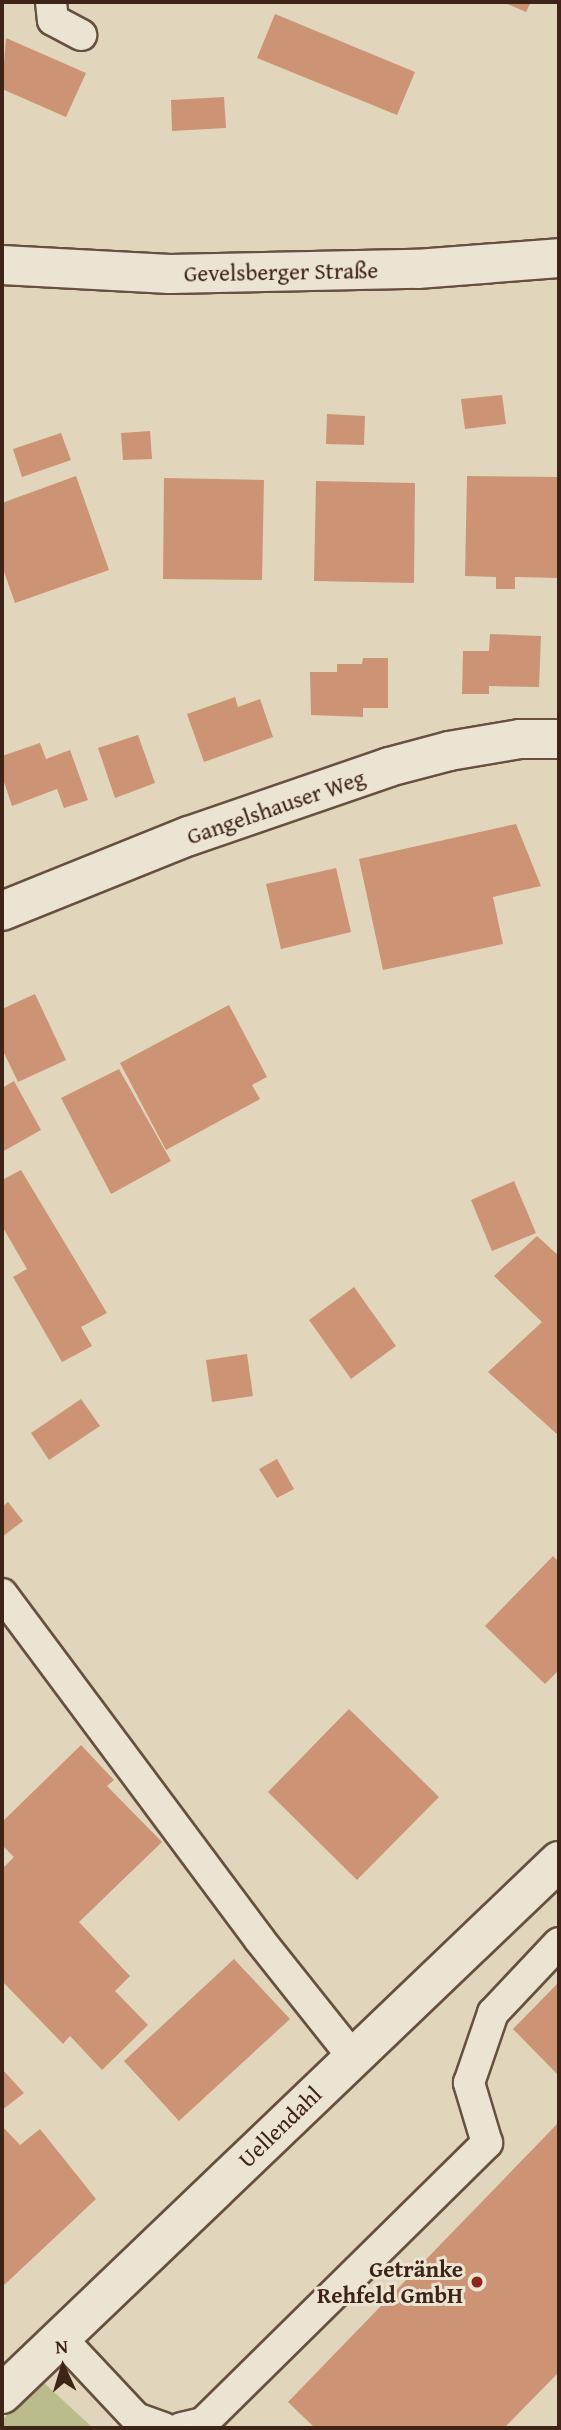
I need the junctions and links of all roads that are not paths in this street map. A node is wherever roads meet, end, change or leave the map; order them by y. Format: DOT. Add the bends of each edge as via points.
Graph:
graph roads {
  1 [pos="51,2"];
  2 [pos="81,35"];
  3 [pos="559,258"];
  4 [pos="2,265"];
  5 [pos="559,739"];
  6 [pos="2,911"];
  7 [pos="2,1594"];
  8 [pos="559,1861"];
  9 [pos="559,1943"];
  10 [pos="353,2057"];
  11 [pos="61,2338"];
  12 [pos="2,2394"];
  13 [pos="163,2428"];
  14 [pos="181,2428"];
  1 -- 2 [label="lane" via="53,20"];
  3 -- 4 [label="main road, Gevelsberger Straße" via="416,269 170,274"];
  5 -- 6 [label="main road, Gangelshauser Weg" via="496,743 389,767 189,836"];
  7 -- 10 [label="lane" via="259,1939"];
  8 -- 10 [label="main road, Uellendahl"];
  9 -- 14 [label="lane" via="492,2012 469,2083 487,2143 203,2423"];
  10 -- 11 [label="main road, Uellendahl"];
  11 -- 12 [label="main road, Uellendahl"];
  11 -- 13 [label="lane" via="136,2418"];
}
